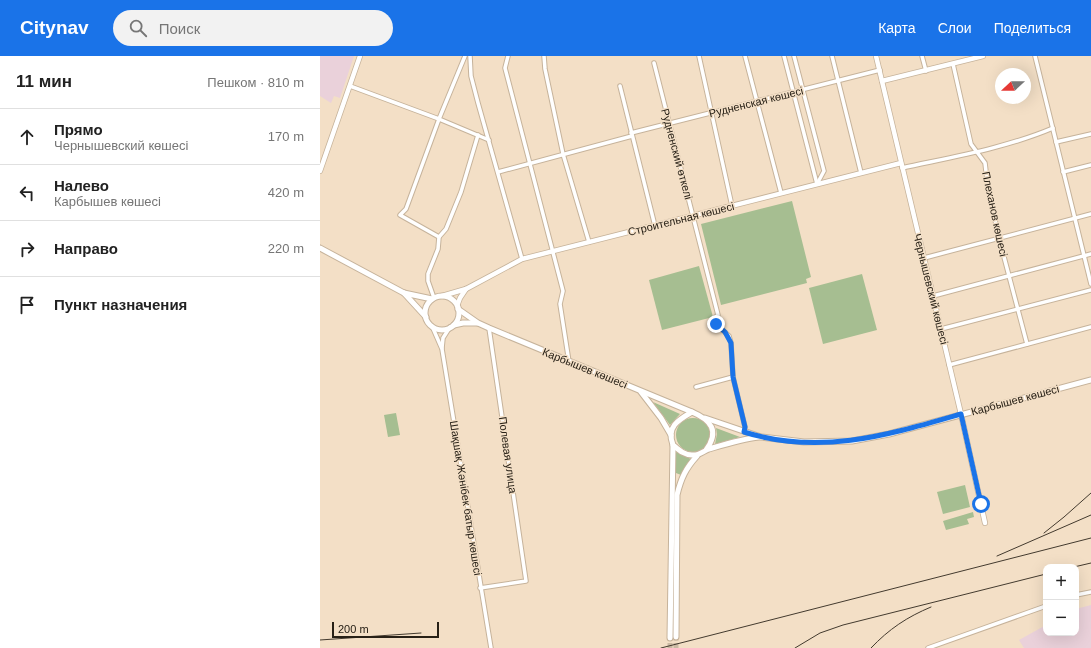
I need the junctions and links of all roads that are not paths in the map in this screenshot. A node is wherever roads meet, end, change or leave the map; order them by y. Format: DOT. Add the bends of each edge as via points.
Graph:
graph roads {
  1 [pos="360,56"];
  2 [pos="465,56"];
  3 [pos="470,56"];
  4 [pos="508,56"];
  5 [pos="544,56"];
  6 [pos="699,56"];
  7 [pos="745,56"];
  8 [pos="784,56"];
  9 [pos="794,56"];
  10 [pos="832,56"];
  11 [pos="876,56"];
  12 [pos="922,56"];
  13 [pos="960,56"];
  14 [pos="983,56"];
  15 [pos="1035,56"];
  16 [pos="961,62"];
  17 [pos="654,63"];
  18 [pos="953,64"];
  19 [pos="880,70"];
  20 [pos="926,70"];
  21 [pos="839,81"];
  22 [pos="882,81"];
  23 [pos="350,86"];
  24 [pos="620,86"];
  25 [pos="803,90"];
  26 [pos="793,92"];
  27 [pos="757,102"];
  28 [pos="712,113"];
  29 [pos="439,118"];
  30 [pos="668,124"];
  31 [pos="1053,128"];
  32 [pos="1091,134"];
  33 [pos="478,135"];
  34 [pos="632,135"];
  35 [pos="489,140"];
  36 [pos="1056,142"];
  37 [pos="978,152"];
  38 [pos="563,154"];
  39 [pos="530,164"];
  40 [pos="1091,165"];
  41 [pos="901,166"];
  42 [pos="320,171"];
  43 [pos="498,172"];
  44 [pos="1063,172"];
  45 [pos="861,173"];
  46 [pos="817,184"];
  47 [pos="780,194"];
  48 [pos="732,206"];
  49 [pos="1091,214"];
  50 [pos="693,216"];
  51 [pos="1075,219"];
  52 [pos="655,226"];
  53 [pos="439,237"];
  54 [pos="999,238"];
  55 [pos="589,242"];
  56 [pos="320,248"];
  57 [pos="553,251"];
  58 [pos="1091,254"];
  59 [pos="1084,256"];
  60 [pos="924,258"];
  61 [pos="522,259"];
  62 [pos="1009,276"];
  63 [pos="1091,284"];
  64 [pos="466,289"];
  65 [pos="1091,290"];
  66 [pos="404,293"];
  67 [pos="442,296"];
  68 [pos="933,296"];
  69 [pos="433,299"];
  70 [pos="457,308"];
  71 [pos="1018,309"];
  72 [pos="426,317"];
  73 [pos="478,323"];
  74 [pos="432,326"];
  75 [pos="451,326"];
  76 [pos="1091,327"];
  77 [pos="489,328"];
  78 [pos="941,329"];
  79 [pos="1027,344"];
  80 [pos="442,349"];
  81 [pos="569,362"];
  82 [pos="950,365"];
  83 [pos="733,377"];
  84 [pos="1091,380"];
  85 [pos="696,387"];
  86 [pos="640,391"];
  87 [pos="692,412"];
  88 [pos="961,414"];
  89 [pos="705,418"];
  90 [pos="744,432"];
  91 [pos="671,435"];
  92 [pos="761,437"];
  93 [pos="673,445"];
  94 [pos="706,450"];
  95 [pos="697,456"];
  96 [pos="985,523"];
  97 [pos="480,588"];
  98 [pos="1091,592"];
  99 [pos="1079,594"];
  100 [pos="1043,607"];
  101 [pos="491,648"];
  102 [pos="928,648"];
  1 -- 23 [label="street"];
  2 -- 29 [label="street"];
  3 -- 35 [label="street" via="471,76"];
  4 -- 39 [label="street" via="505,68"];
  5 -- 38 [label="street"];
  6 -- 28 [label="street"];
  7 -- 27 [label="street"];
  8 -- 26 [label="street"];
  9 -- 25 [label="street"];
  10 -- 21 [label="street"];
  11 -- 19 [label="street, Чернышевский көшесі"];
  12 -- 20 [label="street"];
  13 -- 16 [label="street"];
  14 -- 16 [label="street"];
  15 -- 31 [label="street"];
  16 -- 18 [label="street"];
  17 -- 30 [label="street, Рудненский өткелі"];
  18 -- 20 [label="street"];
  18 -- 37 [label="street, Плеханов көшесі" via="971,144"];
  19 -- 21 [label="street, Рудненская көшесі"];
  19 -- 22 [label="street, Чернышевский көшесі"];
  20 -- 22 [label="street"];
  21 -- 25 [label="street, Рудненская көшесі"];
  21 -- 45 [label="street"];
  22 -- 41 [label="street, Чернышевский көшесі"];
  23 -- 29 [label="street"];
  23 -- 42 [label="street"];
  24 -- 34 [label="street"];
  25 -- 26 [label="street, Рудненская көшесі"];
  25 -- 46 [label="street" via="824,172"];
  26 -- 27 [label="street, Рудненская көшесі"];
  26 -- 46 [label="street"];
  27 -- 28 [label="street, Рудненская көшесі"];
  27 -- 47 [label="street"];
  28 -- 30 [label="street, Рудненская көшесі"];
  28 -- 48 [label="street"];
  29 -- 33 [label="street"];
  29 -- 53 [label="street" via="406,210 400,215"];
  30 -- 34 [label="street, Рудненская көшесі"];
  30 -- 50 [label="street, Рудненский өткелі"];
  31 -- 36 [label="street"];
  31 -- 37 [label="street, Строительная көшесі" via="1029,138"];
  32 -- 36 [label="street"];
  33 -- 35 [label="street"];
  33 -- 53 [label="street" via="461,192 446,229"];
  34 -- 38 [label="street, Рудненская көшесі"];
  34 -- 52 [label="street"];
  35 -- 43 [label="street"];
  36 -- 44 [label="street"];
  37 -- 41 [label="street, Строительная көшесі"];
  37 -- 54 [label="street, Плеханов көшесі" via="985,163"];
  38 -- 39 [label="street, Рудненская көшесі"];
  38 -- 55 [label="street"];
  39 -- 43 [label="street, Рудненская көшесі"];
  39 -- 57 [label="street"];
  40 -- 44 [label="street"];
  41 -- 45 [label="street, Строительная көшесі"];
  41 -- 60 [label="street, Чернышевский көшесі"];
  43 -- 61 [label="street"];
  44 -- 51 [label="street"];
  45 -- 46 [label="street, Строительная көшесі"];
  46 -- 47 [label="street, Строительная көшесі"];
  47 -- 48 [label="street, Строительная көшесі"];
  48 -- 50 [label="street, Строительная көшесі"];
  49 -- 51 [label="street"];
  50 -- 52 [label="street, Строительная көшесі"];
  50 -- 83 [label="street, Рудненский өткелі" via="718,315 712,320 728,336 731,343"];
  51 -- 54 [label="street"];
  51 -- 59 [label="street"];
  52 -- 55 [label="street, Строительная көшесі"];
  53 -- 69 [label="street" via="438,249 428,274"];
  54 -- 60 [label="street"];
  54 -- 62 [label="street, Плеханов көшесі"];
  55 -- 57 [label="street, Строительная көшесі"];
  56 -- 66 [label="main road"];
  57 -- 61 [label="street, Строительная көшесі"];
  57 -- 81 [label="street" via="563,291 560,304"];
  58 -- 59 [label="street"];
  59 -- 62 [label="street"];
  59 -- 63 [label="street"];
  60 -- 68 [label="street, Чернышевский көшесі"];
  61 -- 64 [label="street, Строительная көшесі"];
  62 -- 68 [label="street"];
  62 -- 71 [label="street, Плеханов көшесі"];
  64 -- 67 [label="street, Строительная көшесі"];
  64 -- 70 [label="street"];
  65 -- 71 [label="street"];
  66 -- 69 [label="main road"];
  66 -- 72 [label="main road"];
  67 -- 69 [label="main road"];
  67 -- 70 [label="main road" via="451,299"];
  68 -- 78 [label="street, Чернышевский көшесі"];
  69 -- 72 [label="main road" via="426,307"];
  70 -- 73 [label="main road, Карбышев көшесі"];
  70 -- 75 [label="main road" via="457,318"];
  71 -- 78 [label="street"];
  71 -- 79 [label="street, Плеханов көшесі"];
  72 -- 74 [label="main road"];
  73 -- 75 [label="main road"];
  73 -- 77 [label="main road, Карбышев көшесі"];
  74 -- 75 [label="main road" via="441,330"];
  74 -- 80 [label="street, Шақшақ Жәнібек батыр көшесі"];
  75 -- 80 [label="street, Шақшақ Жәнібек батыр көшесі" via="443,338"];
  76 -- 79 [label="street"];
  77 -- 81 [label="main road, Карбышев көшесі"];
  77 -- 97 [label="street, Полевая улица" via="526,581"];
  78 -- 82 [label="street, Чернышевский көшесі"];
  79 -- 82 [label="street"];
  80 -- 97 [label="street, Шақшақ Жәнібек батыр көшесі"];
  81 -- 86 [label="main road, Карбышев көшесі"];
  82 -- 88 [label="street, Чернышевский көшесі"];
  83 -- 85 [label="street"];
  83 -- 90 [label="street"];
  84 -- 88 [label="main road, Карбышев көшесі"];
  86 -- 87 [label="main road, Карбышев көшесі"];
  86 -- 91 [label="main road"];
  87 -- 89 [label="main road"];
  87 -- 91 [label="main road" via="677,420"];
  88 -- 92 [label="main road, Карбышев көшесі" via="889,434 852,441 804,442"];
  88 -- 96 [label="street, Чернышевский көшесі"];
  89 -- 90 [label="main road, Карбышев көшесі"];
  89 -- 94 [label="main road" via="713,435"];
  90 -- 92 [label="main road, Карбышев көшесі"];
  91 -- 93 [label="main road"];
  92 -- 94 [label="main road"];
  93 -- 95 [label="main road" via="684,454"];
  93 -- 95 [label="main road" via="673,638 677,495 680,480"];
  94 -- 95 [label="main road"];
  97 -- 101 [label="street, Шақшақ Жәнібек батыр көшесі"];
  98 -- 99 [label="street"];
  100 -- 102 [label="street"];
}
